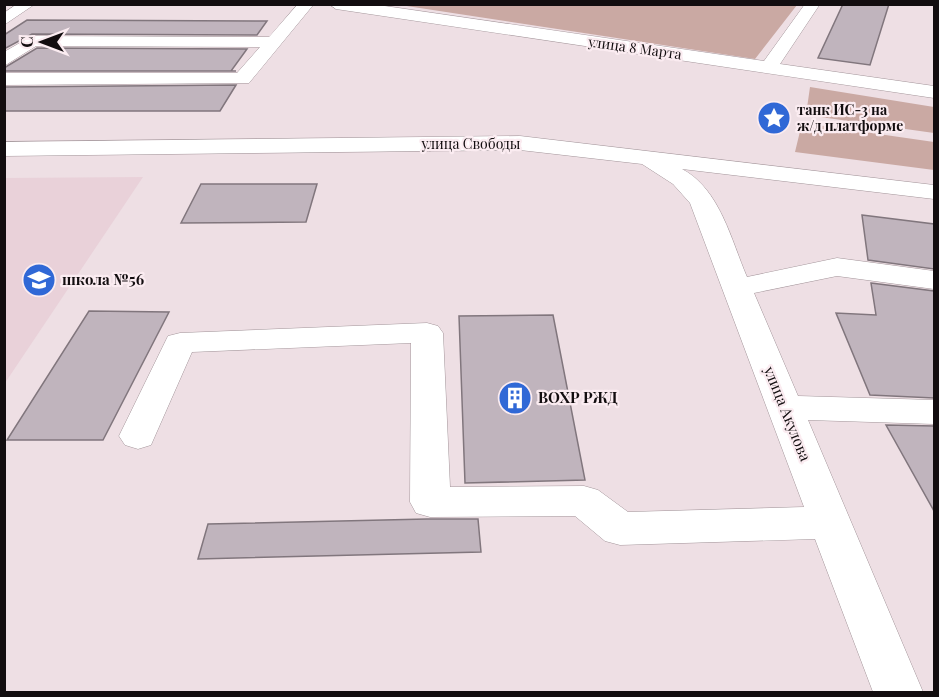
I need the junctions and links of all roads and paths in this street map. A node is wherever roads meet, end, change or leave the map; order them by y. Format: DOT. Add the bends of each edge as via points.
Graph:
graph roads {
  1 [pos="28,4"];
  2 [pos="307,4"];
  3 [pos="336,4"];
  4 [pos="813,4"];
  5 [pos="4,20"];
  6 [pos="4,41"];
  7 [pos="32,41"];
  8 [pos="276,42"];
  9 [pos="4,61"];
  10 [pos="769,67"];
  11 [pos="4,79"];
  12 [pos="934,92"];
  13 [pos="4,148"];
  14 [pos="646,159"];
  15 [pos="934,192"];
  16 [pos="934,280"];
  17 [pos="736,288"];
  18 [pos="784,408"];
  19 [pos="934,412"];
  20 [pos="138,436"];
  21 [pos="830,522"];
  22 [pos="898,693"];
  1 -- 5 [label="street"];
  2 -- 8 [label="street"];
  3 -- 10 [label="street, улица 8 Марта"];
  4 -- 10 [label="street"];
  6 -- 7 [label="street"];
  7 -- 8 [label="street"];
  7 -- 9 [label="street"];
  8 -- 11 [label="street" via="242,79"];
  10 -- 12 [label="street, улица 8 Марта"];
  13 -- 14 [label="street, улица Свободы" via="520,143"];
  14 -- 15 [label="street, улица Свободы"];
  14 -- 17 [label="street, улица Акулова" via="682,179 702,201"];
  16 -- 17 [label="street" via="837,267"];
  17 -- 18 [label="street, улица Акулова"];
  18 -- 19 [label="street"];
  18 -- 21 [label="street, улица Акулова"];
  20 -- 21 [label="street" via="180,342 427,333 430,502 584,501 620,529"];
  21 -- 22 [label="street, улица Акулова"];
}
